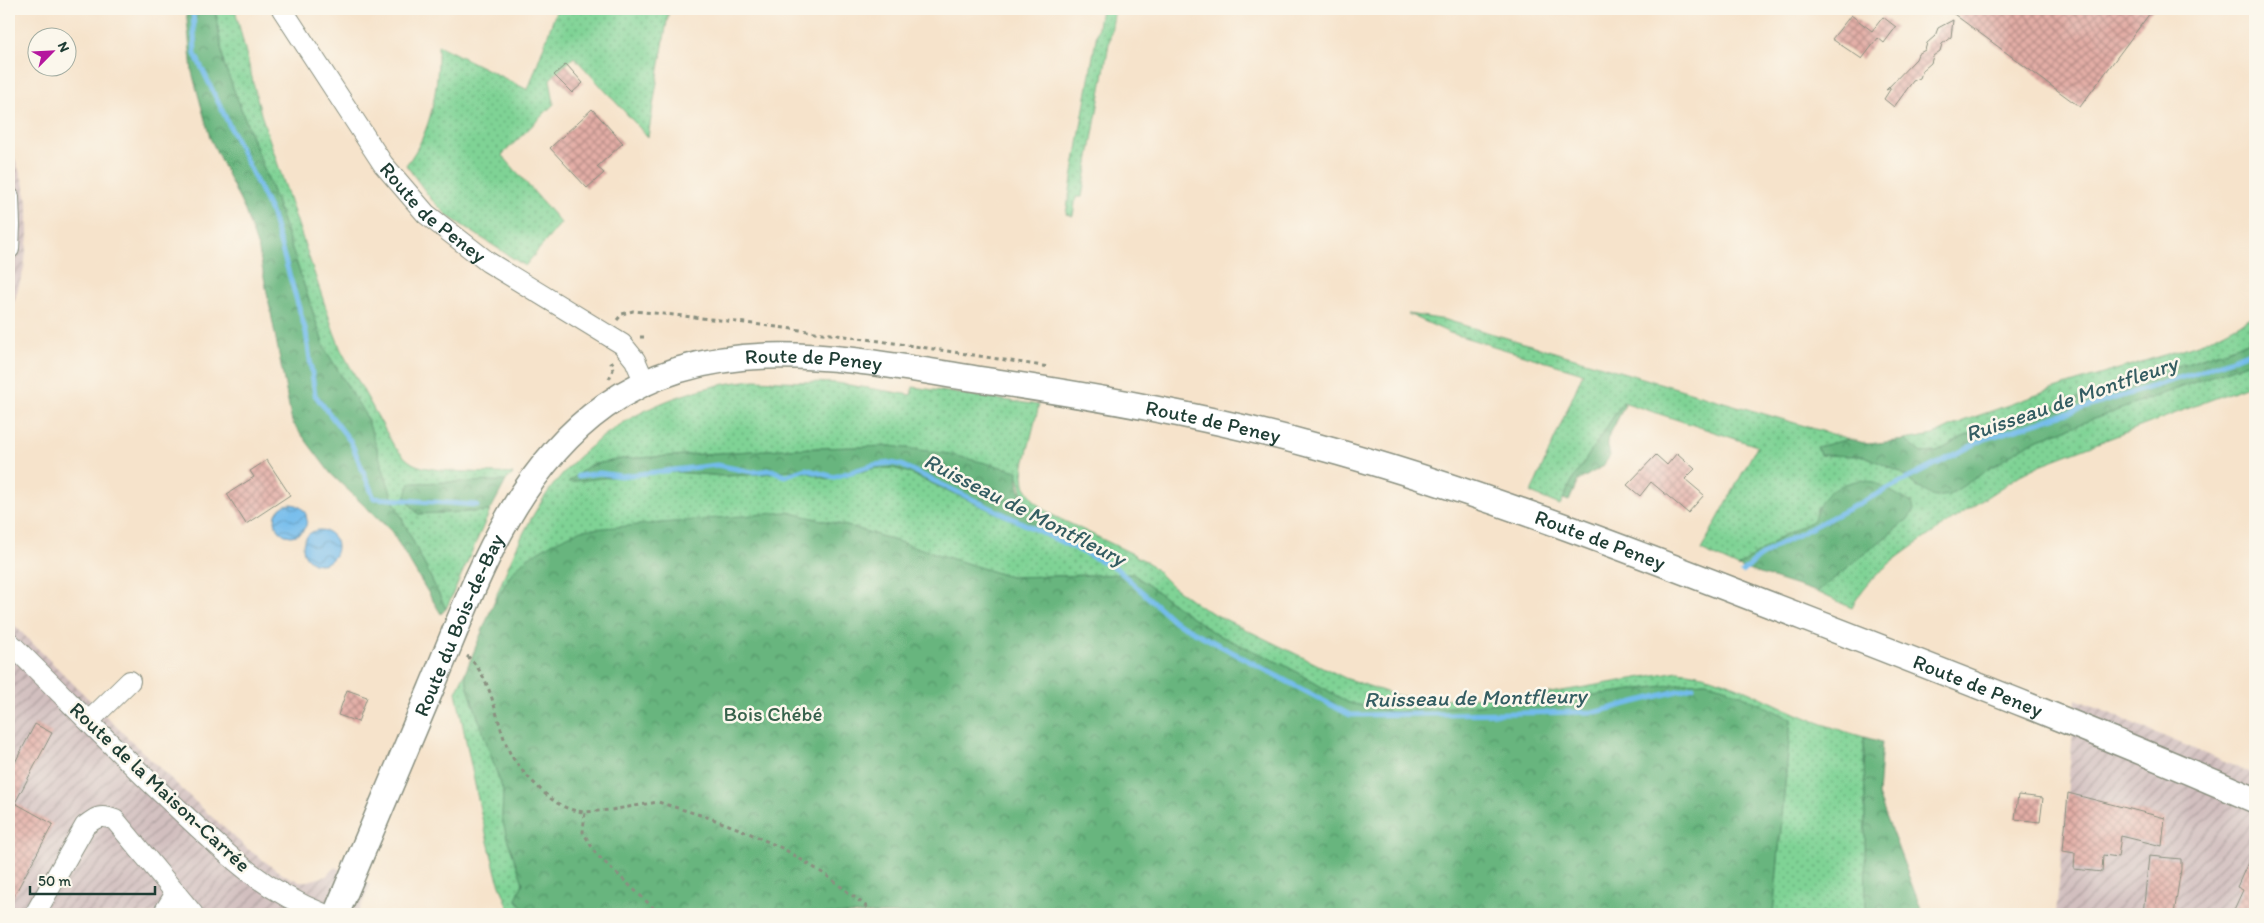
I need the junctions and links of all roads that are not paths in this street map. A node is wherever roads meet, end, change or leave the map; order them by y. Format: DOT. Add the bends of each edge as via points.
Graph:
graph roads {
  1 [pos="282,9"];
  2 [pos="9,197"];
  3 [pos="9,249"];
  4 [pos="645,383"];
  5 [pos="9,642"];
  6 [pos="130,681"];
  7 [pos="89,721"];
  8 [pos="2255,800"];
  9 [pos="176,893"];
  10 [pos="35,914"];
  11 [pos="163,914"];
  12 [pos="193,914"];
  13 [pos="324,914"];
  14 [pos="336,914"];
  1 -- 4 [label="street, Route de Peney" via="364,136 417,204 488,262 628,350"];
  2 -- 3 [label="street"];
  4 -- 8 [label="main road, Route de Peney" via="712,360 761,354 806,356 1115,401 1315,445 1557,523 2069,722"];
  4 -- 14 [label="main road, Route du Bois-de-Bay" via="610,402 561,442 537,470 515,505 476,584"];
  5 -- 7 [label="street, Route de la Maison-Carrée"];
  6 -- 7 [label="street"];
  7 -- 13 [label="street, Route de la Maison-Carrée" via="146,779 243,868 275,891"];
  9 -- 10 [label="street" via="115,820 97,816 85,826"];
  9 -- 11 [label="street"];
  9 -- 12 [label="street"];
}
